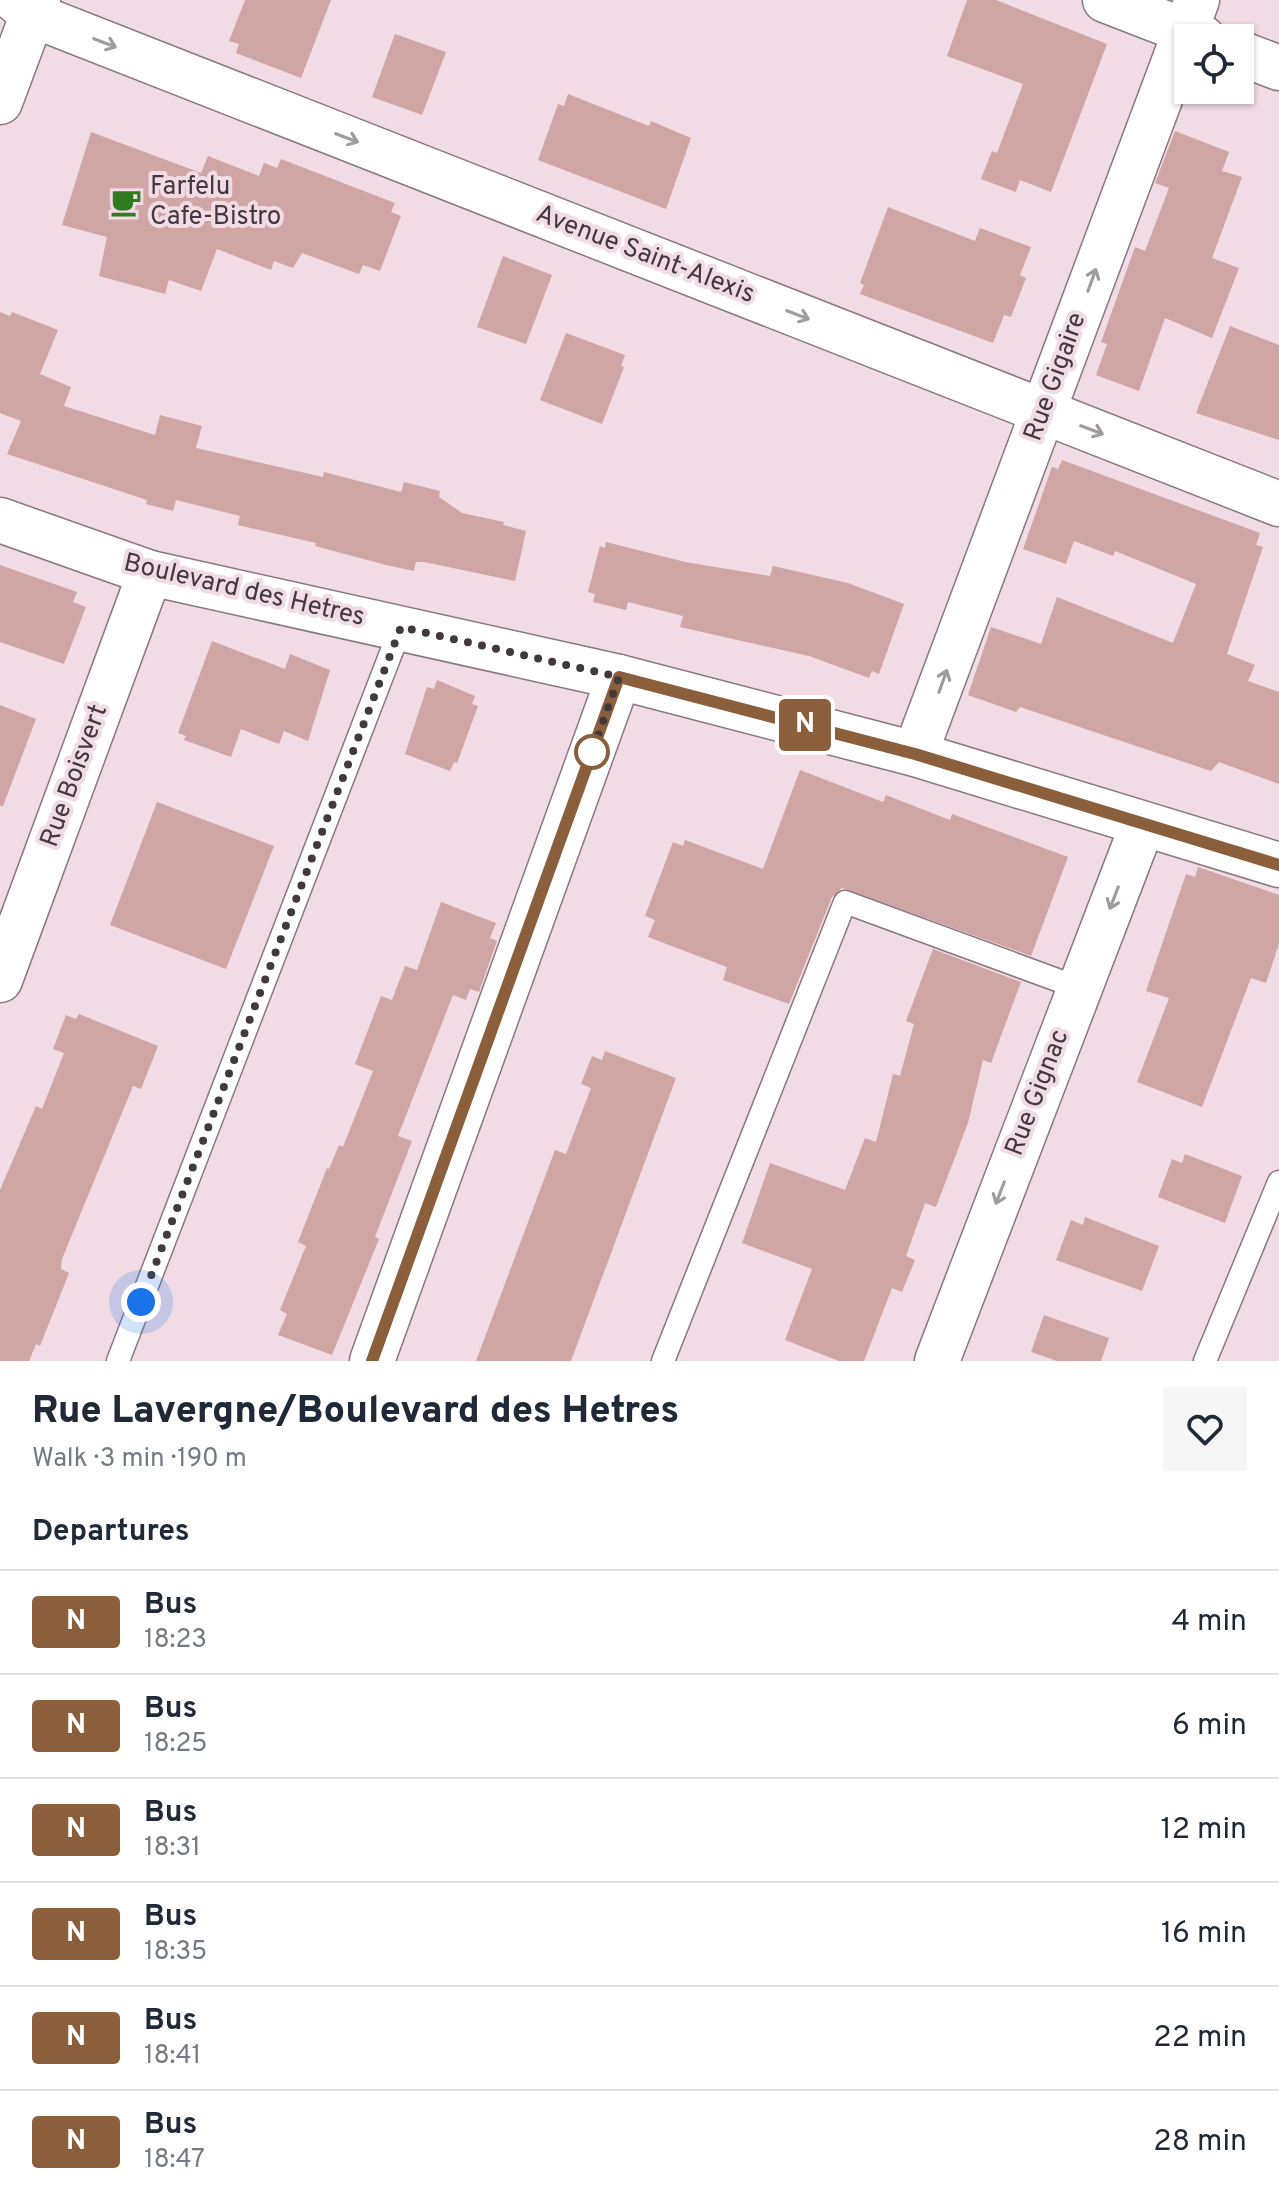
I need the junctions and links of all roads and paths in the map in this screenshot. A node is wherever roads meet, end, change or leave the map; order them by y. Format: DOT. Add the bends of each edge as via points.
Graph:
graph roads {
  1 [pos="1105,0"];
  2 [pos="29,5"];
  3 [pos="1195,23"];
  4 [pos="1254,58"];
  5 [pos="1279,68"];
  6 [pos="0,102"];
  7 [pos="1043,411"];
  8 [pos="1279,504"];
  9 [pos="0,520"];
  10 [pos="150,573"];
  11 [pos="401,627"];
  12 [pos="619,677"];
  13 [pos="915,754"];
  14 [pos="1142,826"];
  15 [pos="1279,865"];
  16 [pos="8,931"];
  17 [pos="0,980"];
  18 [pos="1079,988"];
  19 [pos="1279,1182"];
  20 [pos="118,1361"];
  21 [pos="372,1361"];
  22 [pos="663,1361"];
  23 [pos="937,1361"];
  24 [pos="1205,1361"];
  1 -- 3 [label="street"];
  2 -- 6 [label="street"];
  2 -- 7 [label="street, Avenue Saint-Alexis, one-way"];
  7 -- 3 [label="street, Rue Gigaire, one-way"];
  4 -- 5 [label="street"];
  7 -- 8 [label="street, Avenue Saint-Alexis, one-way"];
  13 -- 7 [label="street, Rue Gigaire, one-way"];
  9 -- 10 [label="street, Boulevard des Hetres"];
  10 -- 11 [label="street, Boulevard des Hetres"];
  10 -- 16 [label="street, Rue Boisvert"];
  11 -- 12 [label="street, Boulevard des Hetres"];
  11 -- 20 [label="lane"];
  12 -- 13 [label="street, Boulevard des Hetres"];
  12 -- 21 [label="street"];
  13 -- 14 [label="street, Boulevard des Hetres"];
  14 -- 15 [label="street, Boulevard des Hetres"];
  14 -- 18 [label="street, Rue Gignac, one-way"];
  16 -- 17 [label="street, Rue Boisvert"];
  18 -- 22 [label="lane" via="845,902"];
  18 -- 23 [label="street, Rue Gignac, one-way"];
  19 -- 24 [label="lane"];
}
